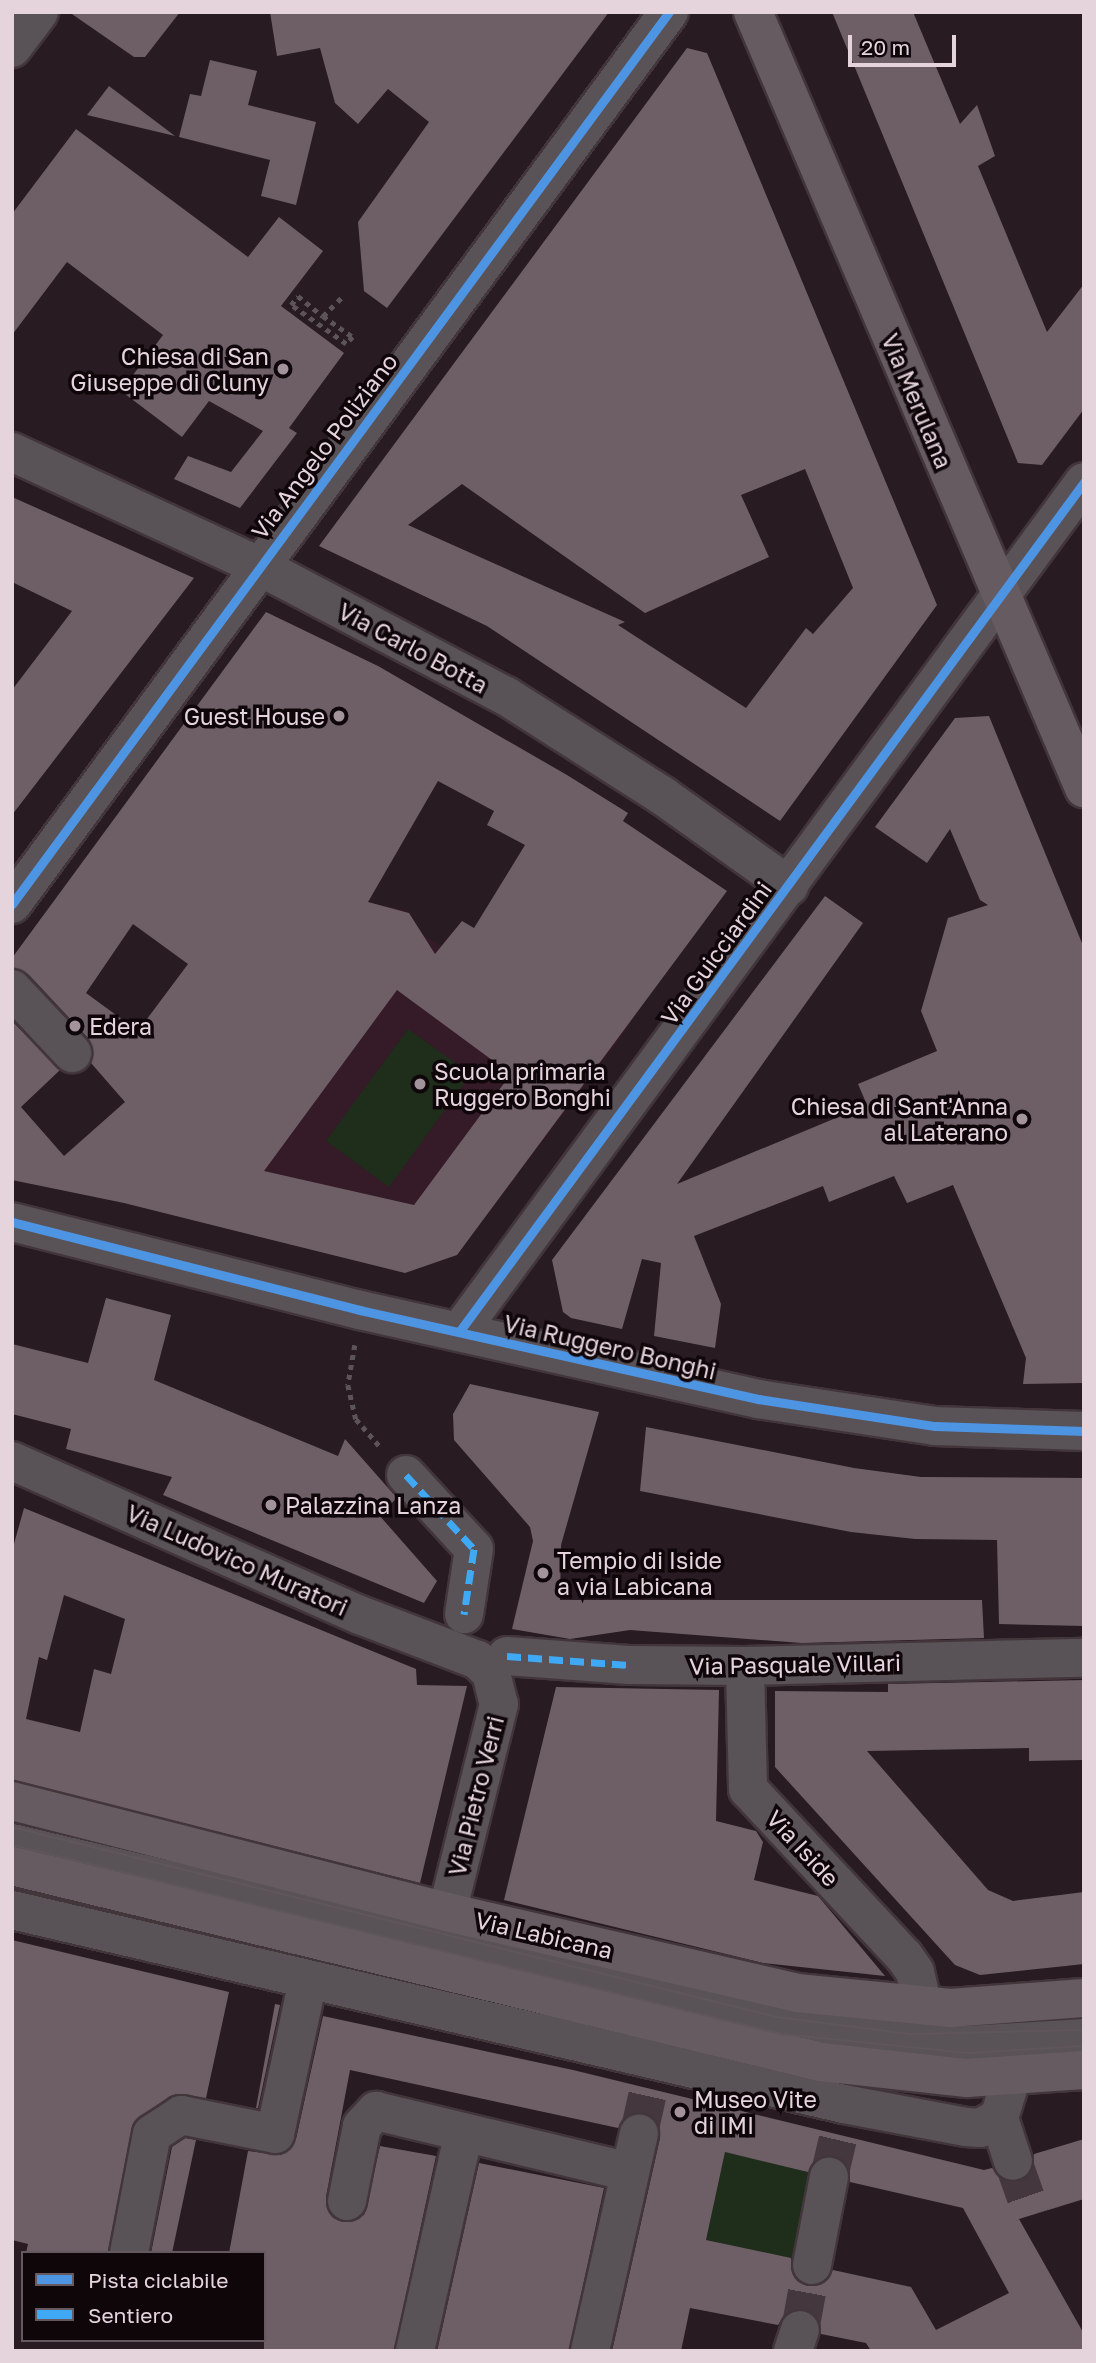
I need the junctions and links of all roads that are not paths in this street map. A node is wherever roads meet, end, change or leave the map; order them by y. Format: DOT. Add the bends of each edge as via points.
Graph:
graph roads {
  1 [pos="39,12"];
  2 [pos="669,12"];
  3 [pos="752,12"];
  4 [pos="12,48"];
  5 [pos="12,452"];
  6 [pos="1084,482"];
  7 [pos="259,566"];
  8 [pos="999,595"];
  9 [pos="1084,788"];
  10 [pos="789,886"];
  11 [pos="12,904"];
  12 [pos="12,989"];
  13 [pos="72,1052"];
  14 [pos="12,1222"];
  15 [pos="459,1332"];
  16 [pos="1084,1431"];
  17 [pos="12,1461"];
  18 [pos="406,1475"];
  19 [pos="464,1614"];
  20 [pos="463,1654"];
  21 [pos="507,1656"];
  22 [pos="1084,1658"];
  23 [pos="746,1666"];
  24 [pos="12,1801"];
  25 [pos="12,1843"];
  26 [pos="12,1866"];
  27 [pos="12,1910"];
  28 [pos="447,1912"];
  29 [pos="308,1980"];
  30 [pos="1084,1998"];
  31 [pos="923,2007"];
  32 [pos="1084,2038"];
  33 [pos="655,2058"];
  34 [pos="1084,2070"];
  35 [pos="1012,2076"];
  36 [pos="845,2102"];
  37 [pos="999,2118"];
  38 [pos="464,2132"];
  39 [pos="639,2133"];
  40 [pos="1013,2161"];
  41 [pos="630,2172"];
  42 [pos="829,2177"];
  43 [pos="347,2201"];
  44 [pos="129,2251"];
  45 [pos="812,2265"];
  46 [pos="415,2351"];
  47 [pos="590,2351"];
  1 -- 4 [label="street"];
  2 -- 7 [label="street, Via Angelo Poliziano"];
  3 -- 8 [label="main road, Via Merulana"];
  5 -- 7 [label="street, Via Carlo Botta"];
  6 -- 8 [label="street, Via Guicciardini"];
  7 -- 10 [label="street, Via Carlo Botta" via="548,722 663,796"];
  7 -- 11 [label="street, Via Angelo Poliziano"];
  8 -- 9 [label="main road, Via Merulana"];
  8 -- 10 [label="street, Via Guicciardini"];
  10 -- 15 [label="street, Via Guicciardini"];
  12 -- 13 [label="street"];
  14 -- 15 [label="street, Via Ruggero Bonghi"];
  15 -- 16 [label="street, Via Ruggero Bonghi" via="655,1379 812,1408 935,1426"];
  17 -- 20 [label="street, Via Ludovico Muratori" via="360,1615"];
  18 -- 19 [label="street" via="474,1549"];
  20 -- 28 [label="street, Via Pietro Verri" via="491,1673 499,1704"];
  21 -- 23 [label="street, Via Pasquale Villari" via="629,1665"];
  22 -- 23 [label="street, Via Pasquale Villari"];
  23 -- 31 [label="street, Via Iside" via="748,1789 898,1949 915,1972"];
  24 -- 28 [label="main road, Via Labicana"];
  25 -- 32 [label="street, Via Labicana" via="807,2031 968,2045"];
  26 -- 33 [label="main road"];
  27 -- 29 [label="street" via="80,1942"];
  28 -- 31 [label="main road, Via Labicana" via="797,1993"];
  29 -- 33 [label="street"];
  29 -- 44 [label="street" via="275,2134 180,2115 152,2134"];
  30 -- 31 [label="main road, Via Labicana"];
  33 -- 36 [label="main road"];
  34 -- 35 [label="main road"];
  35 -- 36 [label="main road" via="915,2076"];
  35 -- 37 [label="street"];
  36 -- 37 [label="street" via="966,2127 980,2128"];
  37 -- 40 [label="street"];
  38 -- 41 [label="street"];
  38 -- 43 [label="street" via="376,2111 362,2126"];
  38 -- 46 [label="street"];
  39 -- 41 [label="street"];
  41 -- 47 [label="street"];
  42 -- 45 [label="street"];
}
